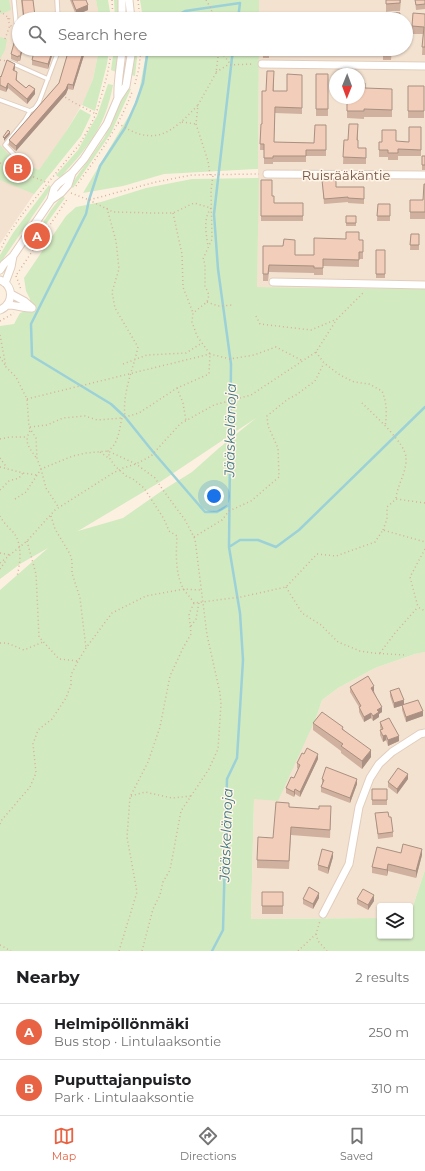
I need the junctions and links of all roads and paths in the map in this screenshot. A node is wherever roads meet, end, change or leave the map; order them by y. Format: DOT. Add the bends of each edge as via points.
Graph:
graph roads {
  1 [pos="14,0"];
  2 [pos="57,0"];
  3 [pos="112,0"];
  4 [pos="122,0"];
  5 [pos="129,0"];
  6 [pos="138,0"];
  7 [pos="206,0"];
  8 [pos="0,11"];
  9 [pos="16,12"];
  10 [pos="58,12"];
  11 [pos="113,12"];
  12 [pos="122,12"];
  13 [pos="130,12"];
  14 [pos="139,12"];
  15 [pos="211,12"];
  16 [pos="12,20"];
  17 [pos="10,25"];
  18 [pos="4,38"];
  19 [pos="56,56"];
  20 [pos="111,56"];
  21 [pos="122,56"];
  22 [pos="131,56"];
  23 [pos="218,56"];
  24 [pos="225,56"];
  25 [pos="0,60"];
  26 [pos="9,62"];
  27 [pos="231,64"];
  28 [pos="262,64"];
  29 [pos="425,66"];
  30 [pos="216,73"];
  31 [pos="48,79"];
  32 [pos="60,94"];
  33 [pos="118,98"];
  34 [pos="0,100"];
  35 [pos="198,105"];
  36 [pos="30,111"];
  37 [pos="96,114"];
  38 [pos="182,122"];
  39 [pos="118,123"];
  40 [pos="196,124"];
  41 [pos="20,161"];
  42 [pos="0,162"];
  43 [pos="267,174"];
  44 [pos="210,175"];
  45 [pos="214,175"];
  46 [pos="425,175"];
  47 [pos="48,183"];
  48 [pos="71,193"];
  49 [pos="89,200"];
  50 [pos="107,208"];
  51 [pos="211,208"];
  52 [pos="173,212"];
  53 [pos="208,247"];
  54 [pos="0,250"];
  55 [pos="13,256"];
  56 [pos="0,270"];
  57 [pos="16,276"];
  58 [pos="3,281"];
  59 [pos="273,282"];
  60 [pos="425,285"];
  61 [pos="21,290"];
  62 [pos="364,292"];
  63 [pos="11,294"];
  64 [pos="206,302"];
  65 [pos="7,305"];
  66 [pos="233,305"];
  67 [pos="0,310"];
  68 [pos="16,311"];
  69 [pos="193,314"];
  70 [pos="256,316"];
  71 [pos="337,319"];
  72 [pos="0,321"];
  73 [pos="0,335"];
  74 [pos="202,343"];
  75 [pos="316,352"];
  76 [pos="210,354"];
  77 [pos="0,357"];
  78 [pos="135,360"];
  79 [pos="303,360"];
  80 [pos="324,363"];
  81 [pos="123,364"];
  82 [pos="6,367"];
  83 [pos="131,373"];
  84 [pos="177,388"];
  85 [pos="27,399"];
  86 [pos="362,403"];
  87 [pos="125,416"];
  88 [pos="122,418"];
  89 [pos="186,421"];
  90 [pos="29,427"];
  91 [pos="386,427"];
  92 [pos="30,430"];
  93 [pos="26,437"];
  94 [pos="0,439"];
  95 [pos="108,451"];
  96 [pos="99,452"];
  97 [pos="0,458"];
  98 [pos="37,459"];
  99 [pos="110,459"];
  100 [pos="136,464"];
  101 [pos="0,467"];
  102 [pos="41,469"];
  103 [pos="8,470"];
  104 [pos="119,470"];
  105 [pos="23,473"];
  106 [pos="37,475"];
  107 [pos="0,490"];
  108 [pos="15,499"];
  109 [pos="396,499"];
  110 [pos="425,503"];
  111 [pos="59,508"];
  112 [pos="51,515"];
  113 [pos="0,516"];
  114 [pos="383,530"];
  115 [pos="194,537"];
  116 [pos="27,541"];
  117 [pos="425,542"];
  118 [pos="19,547"];
  119 [pos="425,549"];
  120 [pos="0,553"];
  121 [pos="10,555"];
  122 [pos="8,557"];
  123 [pos="0,563"];
  124 [pos="0,569"];
  125 [pos="16,577"];
  126 [pos="286,587"];
  127 [pos="184,589"];
  128 [pos="201,590"];
  129 [pos="203,601"];
  130 [pos="199,602"];
  131 [pos="194,603"];
  132 [pos="418,607"];
  133 [pos="425,611"];
  134 [pos="191,627"];
  135 [pos="43,642"];
  136 [pos="0,643"];
  137 [pos="86,648"];
  138 [pos="380,654"];
  139 [pos="405,655"];
  140 [pos="78,661"];
  141 [pos="425,733"];
  142 [pos="192,796"];
  143 [pos="130,797"];
  144 [pos="0,824"];
  145 [pos="323,914"];
  146 [pos="316,934"];
  147 [pos="0,945"];
  148 [pos="11,951"];
  149 [pos="119,951"];
  150 [pos="142,951"];
  151 [pos="298,951"];
  152 [pos="327,951"];
  1 -- 9 [label="lane"];
  2 -- 10 [label="lane"];
  3 -- 11 [label="path"];
  4 -- 12 [label="street"];
  5 -- 13 [label="street"];
  6 -- 14 [label="path"];
  7 -- 15 [label="path"];
  8 -- 16 [label="path"];
  17 -- 18 [label="path"];
  19 -- 31 [label="lane"];
  20 -- 37 [label="path"];
  21 -- 33 [label="street" via="117,84"];
  22 -- 33 [label="street" via="126,86"];
  23 -- 30 [label="path"];
  24 -- 27 [label="path"];
  25 -- 26 [label="path"];
  26 -- 31 [label="lane"];
  27 -- 28 [label="path"];
  27 -- 30 [label="path"];
  28 -- 29 [label="street"];
  30 -- 35 [label="path"];
  31 -- 36 [label="lane" via="39,102"];
  32 -- 37 [label="path"];
  33 -- 55 [label="street" via="102,134 72,173 68,185 51,200"];
  34 -- 36 [label="lane"];
  35 -- 38 [label="path"];
  35 -- 40 [label="path"];
  36 -- 41 [label="lane" via="6,145"];
  37 -- 47 [label="path" via="79,145"];
  38 -- 39 [label="path" via="160,135 129,131"];
  38 -- 40 [label="path"];
  40 -- 44 [label="path"];
  42 -- 47 [label="path"];
  43 -- 45 [label="path"];
  43 -- 46 [label="street, Ruisrääkäntie"];
  44 -- 45 [label="path"];
  44 -- 49 [label="path" via="192,175"];
  45 -- 51 [label="path"];
  47 -- 54 [label="path" via="24,212"];
  48 -- 49 [label="path"];
  49 -- 50 [label="path"];
  50 -- 52 [label="path" via="113,212"];
  50 -- 78 [label="path" via="116,240 119,269 112,292 115,308 138,347"];
  51 -- 52 [label="path" via="194,203"];
  51 -- 53 [label="path" via="212,239"];
  51 -- 53 [label="path" via="205,226"];
  52 -- 69 [label="path" via="182,254 183,287"];
  53 -- 64 [label="path" via="203,259 205,286 209,295"];
  55 -- 56 [label="street"];
  55 -- 58 [label="street" via="11,267"];
  57 -- 61 [label="path"];
  58 -- 63 [label="street"];
  59 -- 60 [label="street"];
  62 -- 71 [label="path"];
  63 -- 65 [label="street"];
  63 -- 65 [label="street" via="32,308"];
  64 -- 66 [label="path" via="218,306"];
  64 -- 69 [label="path"];
  65 -- 67 [label="street"];
  68 -- 72 [label="path"];
  69 -- 74 [label="path" via="192,322"];
  70 -- 71 [label="path" via="260,324 311,330"];
  71 -- 75 [label="path"];
  73 -- 82 [label="path"];
  74 -- 76 [label="path"];
  74 -- 78 [label="path" via="186,353 146,355"];
  75 -- 79 [label="path"];
  75 -- 80 [label="path"];
  76 -- 79 [label="path" via="230,358 254,355 276,347"];
  76 -- 83 [label="path"];
  76 -- 84 [label="path" via="209,374"];
  77 -- 82 [label="path"];
  78 -- 81 [label="path"];
  78 -- 83 [label="path"];
  79 -- 89 [label="path" via="251,395 214,405"];
  80 -- 91 [label="path" via="354,382 369,384 382,391 386,399"];
  80 -- 115 [label="path" via="315,381 267,416 268,426 278,448 279,476 251,501 229,511 222,520"];
  82 -- 85 [label="path" via="16,377"];
  83 -- 85 [label="path"];
  83 -- 87 [label="path"];
  84 -- 87 [label="path" via="139,413"];
  84 -- 89 [label="path"];
  85 -- 90 [label="path"];
  86 -- 91 [label="path"];
  87 -- 88 [label="path"];
  88 -- 90 [label="path" via="63,418 47,425"];
  88 -- 95 [label="path" via="117,441"];
  89 -- 100 [label="path" via="180,424 151,456"];
  90 -- 92 [label="path"];
  91 -- 109 [label="path" via="399,442 406,456"];
  92 -- 93 [label="path"];
  92 -- 98 [label="path" via="36,438"];
  93 -- 94 [label="path"];
  93 -- 98 [label="path"];
  95 -- 96 [label="path"];
  95 -- 99 [label="path"];
  95 -- 100 [label="path"];
  96 -- 99 [label="path"];
  96 -- 102 [label="path" via="73,456"];
  97 -- 103 [label="path"];
  98 -- 102 [label="path"];
  99 -- 104 [label="path"];
  100 -- 104 [label="path"];
  100 -- 115 [label="path" via="155,478"];
  101 -- 103 [label="path"];
  102 -- 106 [label="path"];
  102 -- 111 [label="path" via="46,488"];
  103 -- 105 [label="path"];
  104 -- 111 [label="path"];
  104 -- 127 [label="path" via="144,488 169,531 176,536 178,573"];
  105 -- 106 [label="path"];
  105 -- 107 [label="path" via="20,478 9,481"];
  106 -- 108 [label="path" via="26,492"];
  109 -- 110 [label="path"];
  109 -- 114 [label="path" via="386,507 387,519"];
  111 -- 112 [label="path"];
  112 -- 116 [label="path"];
  112 -- 137 [label="path" via="55,529 72,561 72,572 80,598"];
  113 -- 118 [label="path" via="15,536"];
  114 -- 117 [label="path"];
  114 -- 126 [label="path" via="375,542 336,556 317,554"];
  115 -- 128 [label="path"];
  116 -- 118 [label="path"];
  116 -- 135 [label="path" via="36,574 39,637"];
  118 -- 121 [label="path"];
  118 -- 125 [label="path" via="20,564"];
  119 -- 132 [label="path" via="410,577"];
  120 -- 121 [label="path"];
  121 -- 122 [label="path"];
  122 -- 123 [label="path"];
  122 -- 124 [label="path"];
  126 -- 129 [label="path" via="241,597"];
  126 -- 138 [label="path" via="302,613 321,625 338,642 360,651"];
  127 -- 128 [label="path"];
  127 -- 131 [label="path"];
  127 -- 137 [label="path" via="146,596 112,613"];
  128 -- 129 [label="path"];
  129 -- 130 [label="path"];
  129 -- 142 [label="path" via="221,704 218,749 210,769"];
  130 -- 131 [label="path"];
  130 -- 134 [label="path" via="196,619"];
  131 -- 134 [label="path" via="189,614"];
  132 -- 133 [label="path"];
  132 -- 138 [label="path"];
  134 -- 143 [label="path" via="191,634 170,676 160,726 148,762"];
  135 -- 136 [label="path" via="24,650 8,643"];
  135 -- 140 [label="path" via="59,659"];
  137 -- 140 [label="path"];
  138 -- 139 [label="path"];
  140 -- 144 [label="path" via="71,675 71,685 66,698 52,719 38,730 33,744 36,773 30,787"];
  141 -- 145 [label="street" via="392,752 379,764 370,778 359,807 349,864"];
  142 -- 143 [label="path" via="172,798 145,792"];
  142 -- 150 [label="path" via="181,811 170,870 153,909"];
  143 -- 149 [label="path" via="127,837 137,892"];
  145 -- 146 [label="path"];
  146 -- 151 [label="path"];
  146 -- 152 [label="path" via="318,941"];
  147 -- 148 [label="path"];
}
